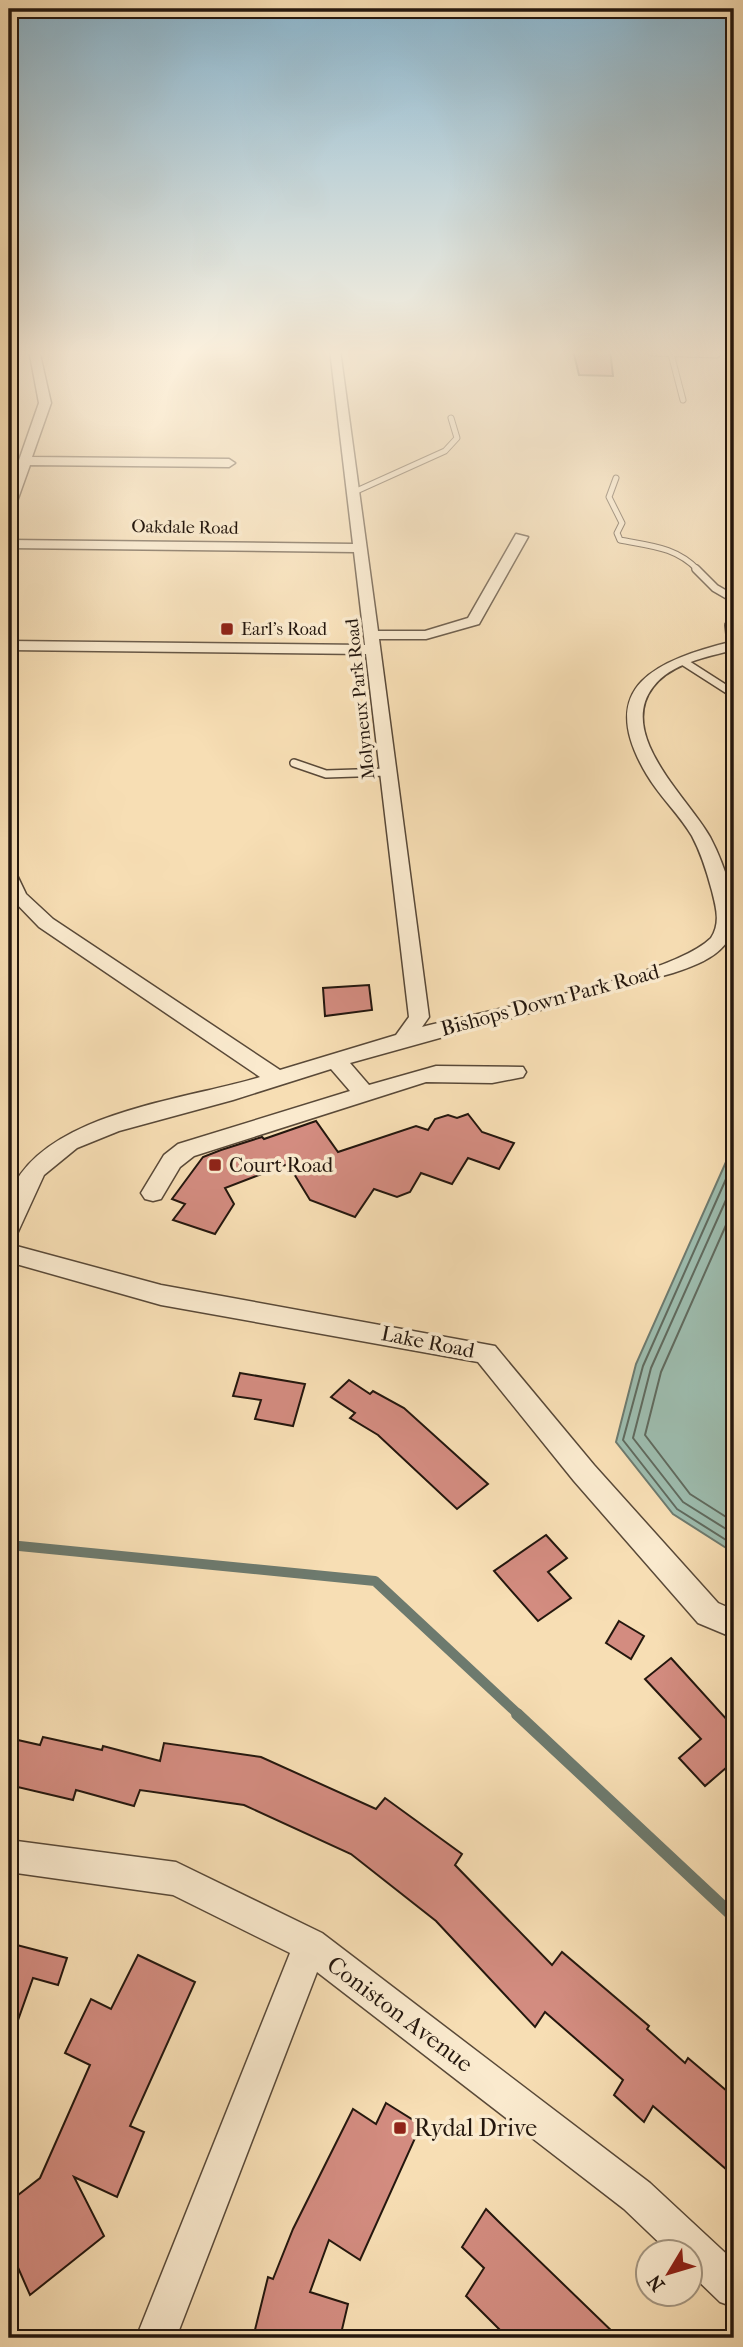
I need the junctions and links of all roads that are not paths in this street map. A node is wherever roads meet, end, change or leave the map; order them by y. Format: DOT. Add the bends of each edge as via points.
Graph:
graph roads {
  1 [pos="348,460"];
  2 [pos="426,460"];
  3 [pos="26,461"];
  4 [pos="229,463"];
  5 [pos="616,478"];
  6 [pos="352,493"];
  7 [pos="9,507"];
  8 [pos="521,537"];
  9 [pos="9,544"];
  10 [pos="362,548"];
  11 [pos="734,599"];
  12 [pos="734,620"];
  13 [pos="734,637"];
  14 [pos="372,642"];
  15 [pos="9,646"];
  16 [pos="734,646"];
  17 [pos="684,662"];
  18 [pos="734,694"];
  19 [pos="294,763"];
  20 [pos="387,772"];
  21 [pos="9,875"];
  22 [pos="404,1039"];
  23 [pos="337,1062"];
  24 [pos="515,1072"];
  25 [pos="278,1079"];
  26 [pos="365,1094"];
  27 [pos="153,1193"];
  28 [pos="9,1228"];
  29 [pos="9,1253"];
  30 [pos="734,1624"];
  31 [pos="9,1856"];
  32 [pos="310,1945"];
  33 [pos="734,2288"];
  34 [pos="156,2338"];
  1 -- 6 [label="street, Molyneux Park Road"];
  2 -- 6 [label="lane"];
  3 -- 4 [label="street"];
  3 -- 7 [label="street"];
  5 -- 11 [label="lane" via="609,502 622,523 617,533 620,540 670,549"];
  6 -- 10 [label="street, Molyneux Park Road"];
  8 -- 14 [label="street" via="474,621 426,635"];
  9 -- 10 [label="street, Oakdale Road"];
  10 -- 14 [label="street, Molyneux Park Road"];
  12 -- 13 [label="lane" via="729,625"];
  14 -- 15 [label="street"];
  14 -- 20 [label="street, Molyneux Park Road"];
  16 -- 17 [label="street, Bishops Down Park Road"];
  17 -- 18 [label="lane"];
  17 -- 22 [label="street, Bishops Down Park Road" via="657,674 645,687 636,711 637,730 648,763 700,835 719,878 727,927 719,942 669,968"];
  19 -- 20 [label="lane" via="326,774"];
  20 -- 22 [label="street, Molyneux Park Road" via="419,1017"];
  21 -- 25 [label="street" via="18,895 46,923"];
  22 -- 23 [label="street, Bishops Down Park Road"];
  23 -- 25 [label="street, Bishops Down Park Road"];
  23 -- 26 [label="street"];
  24 -- 26 [label="street" via="485,1078 442,1071"];
  25 -- 28 [label="street, Bishops Down Park Road" via="99,1130 52,1154 25,1184"];
  26 -- 27 [label="street" via="186,1150 172,1161"];
  29 -- 30 [label="street, Lake Road" via="161,1295 486,1353 708,1613"];
  31 -- 32 [label="street, Coniston Avenue" via="176,1879"];
  32 -- 33 [label="street, Coniston Avenue" via="637,2196"];
  32 -- 34 [label="street"];
}
